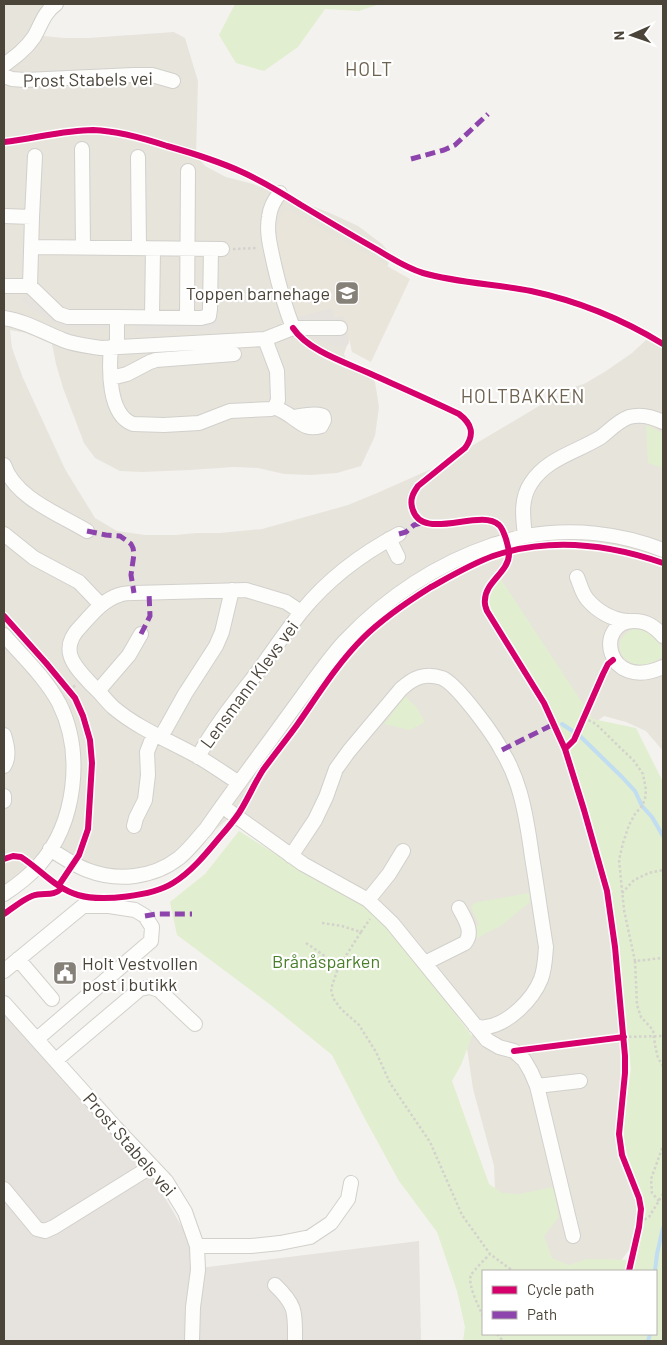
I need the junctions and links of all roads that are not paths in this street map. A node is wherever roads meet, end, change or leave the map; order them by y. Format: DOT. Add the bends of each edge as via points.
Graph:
graph roads {
  1 [pos="56,4"];
  2 [pos="4,65"];
  3 [pos="4,76"];
  4 [pos="173,81"];
  5 [pos="82,149"];
  6 [pos="36,156"];
  7 [pos="138,157"];
  8 [pos="188,171"];
  9 [pos="280,193"];
  10 [pos="4,216"];
  11 [pos="32,217"];
  12 [pos="31,247"];
  13 [pos="83,248"];
  14 [pos="146,248"];
  15 [pos="188,249"];
  16 [pos="4,286"];
  17 [pos="30,286"];
  18 [pos="117,317"];
  19 [pos="152,317"];
  20 [pos="187,317"];
  21 [pos="4,318"];
  22 [pos="293,328"];
  23 [pos="340,328"];
  24 [pos="265,340"];
  25 [pos="114,347"];
  26 [pos="234,354"];
  27 [pos="111,378"];
  28 [pos="275,406"];
  29 [pos="294,417"];
  30 [pos="663,422"];
  31 [pos="4,465"];
  32 [pos="87,531"];
  33 [pos="4,534"];
  34 [pos="525,536"];
  35 [pos="663,550"];
  36 [pos="398,557"];
  37 [pos="577,577"];
  38 [pos="232,590"];
  39 [pos="101,605"];
  40 [pos="301,612"];
  41 [pos="628,621"];
  42 [pos="141,634"];
  43 [pos="4,635"];
  44 [pos="663,636"];
  45 [pos="663,668"];
  46 [pos="98,691"];
  47 [pos="157,735"];
  48 [pos="4,736"];
  49 [pos="198,757"];
  50 [pos="4,766"];
  51 [pos="239,783"];
  52 [pos="4,796"];
  53 [pos="4,802"];
  54 [pos="222,806"];
  55 [pos="134,826"];
  56 [pos="50,849"];
  57 [pos="403,851"];
  58 [pos="291,856"];
  59 [pos="4,894"];
  60 [pos="373,904"];
  61 [pos="459,908"];
  62 [pos="18,959"];
  63 [pos="425,963"];
  64 [pos="4,971"];
  65 [pos="52,1000"];
  66 [pos="4,1003"];
  67 [pos="195,1024"];
  68 [pos="475,1026"];
  69 [pos="37,1039"];
  70 [pos="56,1060"];
  71 [pos="580,1081"];
  72 [pos="537,1086"];
  73 [pos="152,1166"];
  74 [pos="351,1183"];
  75 [pos="4,1189"];
  76 [pos="573,1236"];
  77 [pos="197,1246"];
  78 [pos="275,1285"];
  79 [pos="192,1341"];
  80 [pos="295,1341"];
  1 -- 2 [label="street, Prost Stabels vei" via="42,19 26,48"];
  3 -- 4 [label="street, Prost Stabels vei" via="25,80 152,75"];
  5 -- 13 [label="street"];
  6 -- 11 [label="street"];
  7 -- 14 [label="street"];
  8 -- 15 [label="street"];
  9 -- 22 [label="street" via="271,207 268,231"];
  10 -- 11 [label="street"];
  11 -- 12 [label="street"];
  12 -- 13 [label="street"];
  12 -- 17 [label="street"];
  13 -- 14 [label="street"];
  14 -- 15 [label="street"];
  14 -- 19 [label="street"];
  15 -- 20 [label="street"];
  15 -- 20 [label="street" via="217,249 209,316"];
  16 -- 17 [label="street"];
  17 -- 18 [label="street" via="59,314 68,317"];
  18 -- 19 [label="street"];
  18 -- 25 [label="street"];
  19 -- 20 [label="street"];
  21 -- 25 [label="street" via="82,346"];
  22 -- 23 [label="street"];
  22 -- 24 [label="street"];
  24 -- 25 [label="street"];
  24 -- 28 [label="street" via="277,371 278,400"];
  25 -- 27 [label="street" via="109,364"];
  26 -- 27 [label="street" via="165,358"];
  27 -- 28 [label="street" via="116,404 125,420 132,424 199,423 230,412"];
  28 -- 29 [label="street"];
  30 -- 34 [label="street" via="645,416 630,417 543,469 524,497"];
  31 -- 32 [label="street" via="14,483 37,503"];
  33 -- 39 [label="street" via="34,558 79,582"];
  34 -- 35 [label="street" via="597,533"];
  34 -- 51 [label="street" via="448,563 394,598 365,622 319,672"];
  36 -- 40 [label="street, Lensmann Klevs vei" via="394,536 333,579"];
  37 -- 41 [label="street" via="593,604 613,619"];
  38 -- 39 [label="street, Lensmann Klevs vei" via="120,594"];
  38 -- 40 [label="street, Lensmann Klevs vei" via="265,595 286,602"];
  38 -- 47 [label="street" via="216,646"];
  39 -- 46 [label="street, Lensmann Klevs vei" via="76,631 69,645 72,662"];
  40 -- 49 [label="street, Lensmann Klevs vei" via="218,724"];
  41 -- 44 [label="street" via="647,622"];
  41 -- 45 [label="street" via="619,626 611,637 610,651 614,660 635,674"];
  42 -- 46 [label="street" via="129,655"];
  43 -- 56 [label="street" via="54,694 70,734 74,768 72,795 64,822"];
  46 -- 47 [label="street, Lensmann Klevs vei" via="115,709"];
  47 -- 49 [label="street, Lensmann Klevs vei"];
  47 -- 55 [label="street" via="147,752 145,800"];
  48 -- 50 [label="street" via="7,762"];
  49 -- 51 [label="street, Lensmann Klevs vei"];
  51 -- 54 [label="street"];
  52 -- 53 [label="street"];
  54 -- 56 [label="street" via="179,858 142,875 95,873"];
  54 -- 58 [label="street"];
  56 -- 59 [label="street" via="26,878"];
  57 -- 60 [label="street"];
  58 -- 60 [label="street"];
  58 -- 68 [label="street" via="315,820 336,769 400,689 420,676 450,682 502,750 520,792 546,947 541,979 523,1006 496,1024"];
  60 -- 63 [label="street"];
  61 -- 63 [label="street" via="466,921 469,938"];
  62 -- 64 [label="street"];
  62 -- 65 [label="street"];
  62 -- 69 [label="street" via="83,906 135,910 145,916 152,927 150,941"];
  63 -- 68 [label="street"];
  66 -- 69 [label="street, Prost Stabels vei"];
  67 -- 70 [label="street" via="159,990 150,987 140,989"];
  68 -- 72 [label="street" via="487,1040 514,1051 524,1060"];
  69 -- 70 [label="street, Prost Stabels vei"];
  70 -- 73 [label="street, Prost Stabels vei"];
  71 -- 72 [label="street"];
  72 -- 76 [label="street"];
  73 -- 75 [label="street" via="45,1231 36,1229"];
  73 -- 77 [label="street, Prost Stabels vei" via="166,1181 185,1212"];
  74 -- 77 [label="street" via="348,1199 331,1223 310,1237 251,1246"];
  77 -- 79 [label="street, Prost Stabels vei"];
  78 -- 80 [label="street" via="294,1311"];
}
